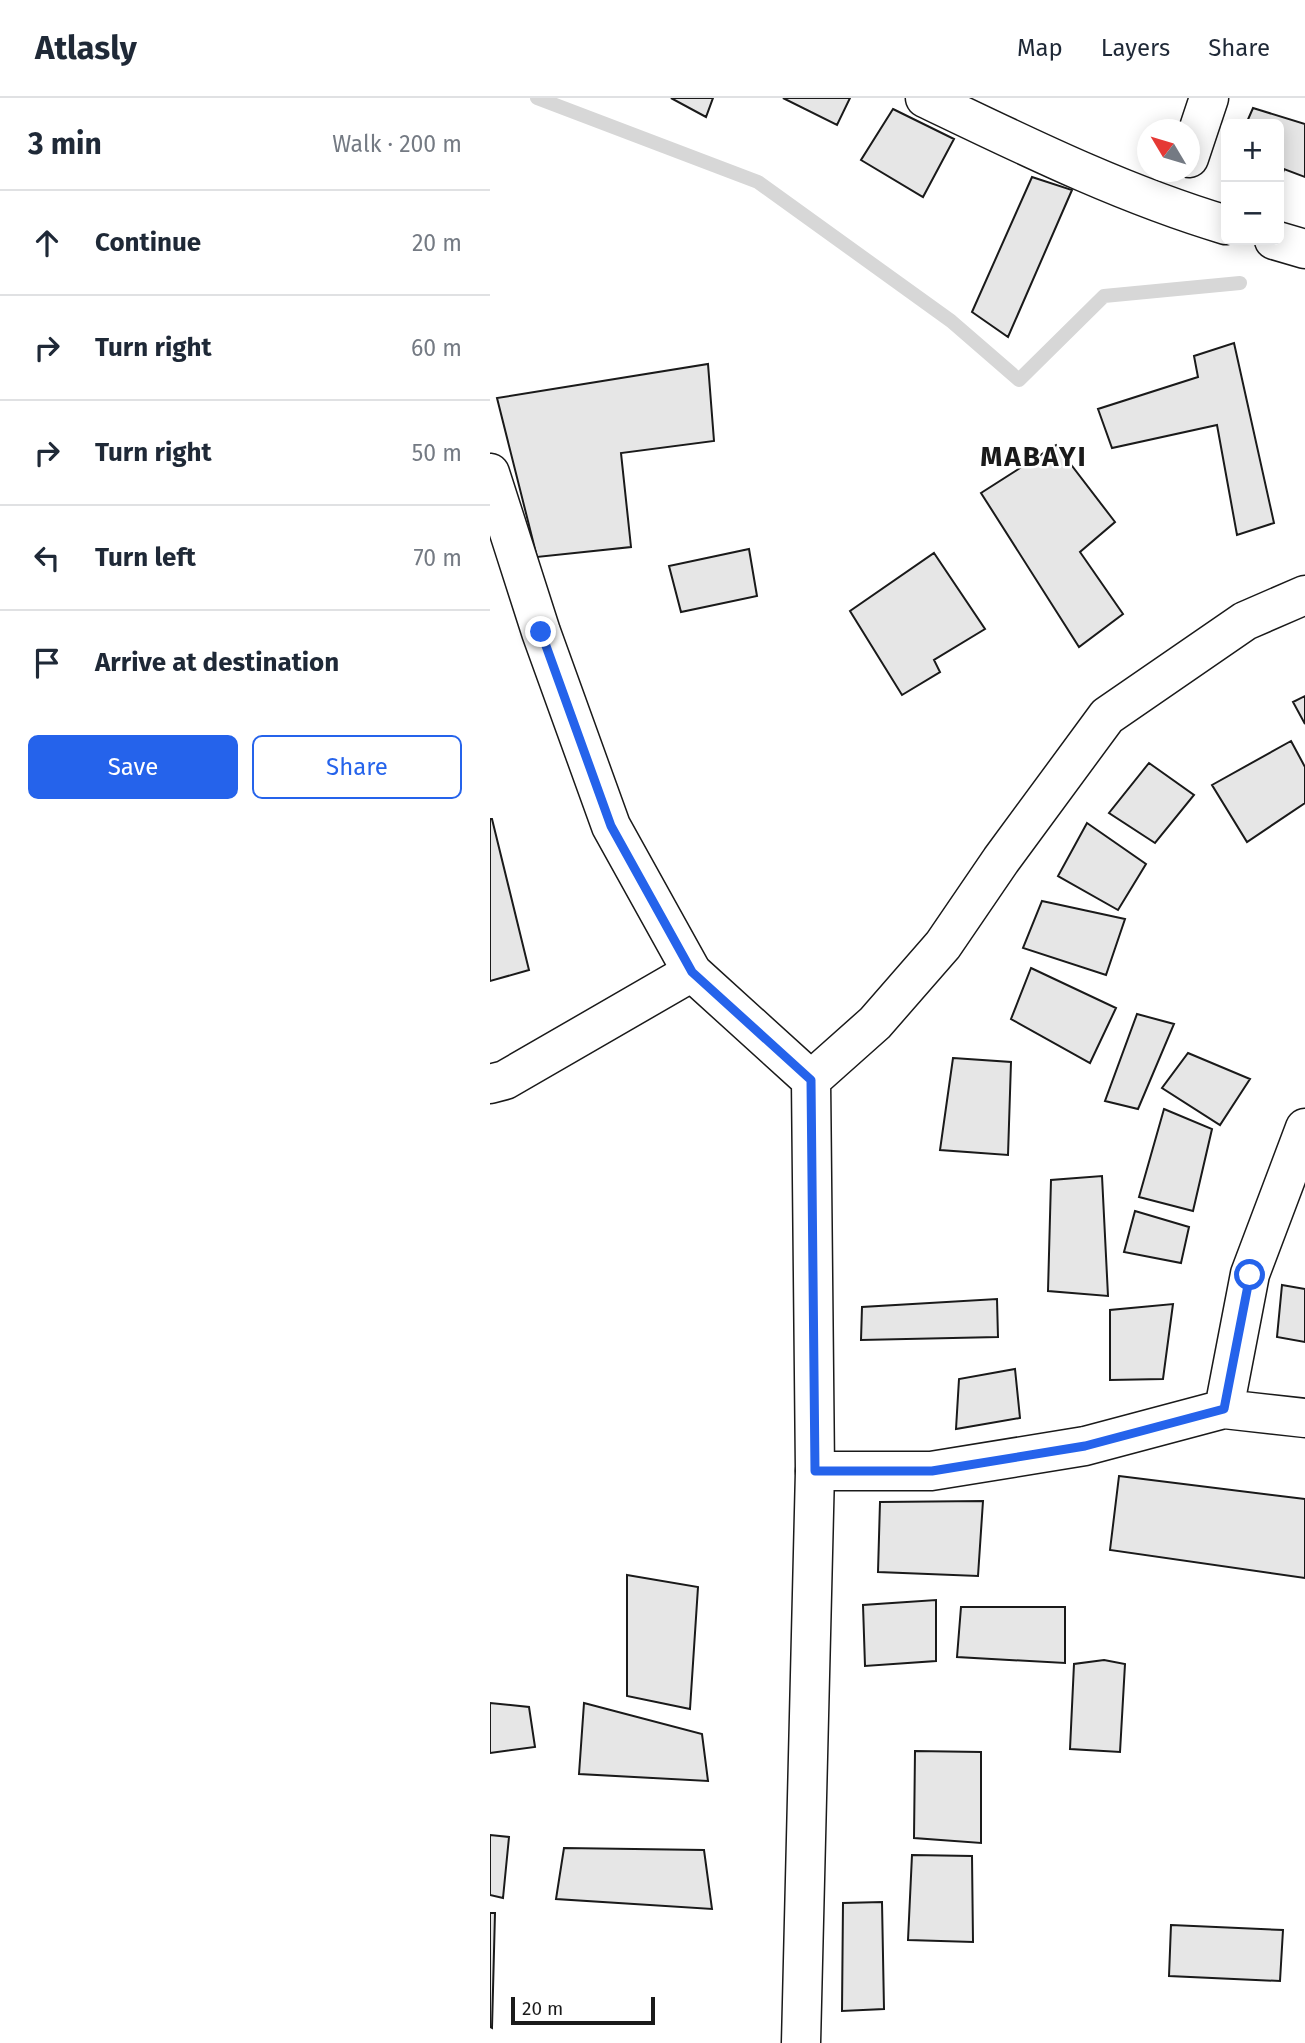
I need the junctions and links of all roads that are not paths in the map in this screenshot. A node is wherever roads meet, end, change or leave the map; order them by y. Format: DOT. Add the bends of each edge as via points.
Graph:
graph roads {
  1 [pos="925,98"];
  2 [pos="1209,98"];
  3 [pos="1200,125"];
  4 [pos="1182,182"];
  5 [pos="1173,209"];
  6 [pos="1221,223"];
  7 [pos="1284,243"];
  8 [pos="1305,249"];
  9 [pos="490,473"];
  10 [pos="1305,596"];
  11 [pos="692,972"];
  12 [pos="811,1080"];
  13 [pos="490,1084"];
  14 [pos="1305,1128"];
  15 [pos="1224,1409"];
  16 [pos="1305,1418"];
  17 [pos="815,1471"];
  18 [pos="801,2043"];
  1 -- 5 [label="main road"];
  2 -- 3 [label="main road"];
  4 -- 5 [label="main road"];
  5 -- 6 [label="main road"];
  7 -- 8 [label="main road"];
  9 -- 11 [label="main road" via="611,826"];
  10 -- 12 [label="main road" via="1245,621 1107,716 943,945 876,1023"];
  11 -- 12 [label="main road"];
  11 -- 13 [label="main road" via="505,1080"];
  12 -- 17 [label="main road"];
  14 -- 15 [label="main road" via="1250,1275"];
  15 -- 16 [label="main road"];
  15 -- 17 [label="main road" via="1085,1446 932,1471"];
  17 -- 18 [label="main road"];
}
